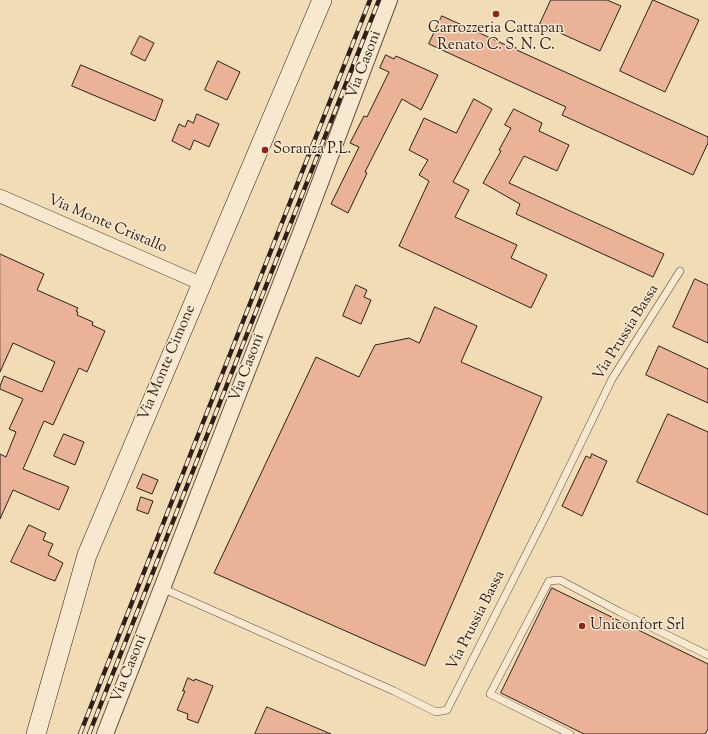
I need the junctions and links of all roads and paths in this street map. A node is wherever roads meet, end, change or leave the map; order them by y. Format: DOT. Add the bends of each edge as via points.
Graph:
graph roads {
  1 [pos="322,0"];
  2 [pos="389,0"];
  3 [pos="0,196"];
  4 [pos="680,271"];
  5 [pos="202,284"];
  6 [pos="162,588"];
  7 [pos="708,655"];
  8 [pos="36,734"];
  9 [pos="104,734"];
  10 [pos="570,734"];
  1 -- 5 [label="main road, Via Monte Cimone"];
  2 -- 6 [label="street, Via Casoni" via="304,226"];
  3 -- 5 [label="street, Via Monte Cristallo"];
  4 -- 6 [label="lane, Via Prussia Bassa" via="612,379 447,710 436,712"];
  5 -- 8 [label="main road, Via Monte Cimone" via="87,555"];
  6 -- 9 [label="street, Via Casoni"];
  7 -- 10 [label="lane" via="560,580 548,581 490,694"];
}
